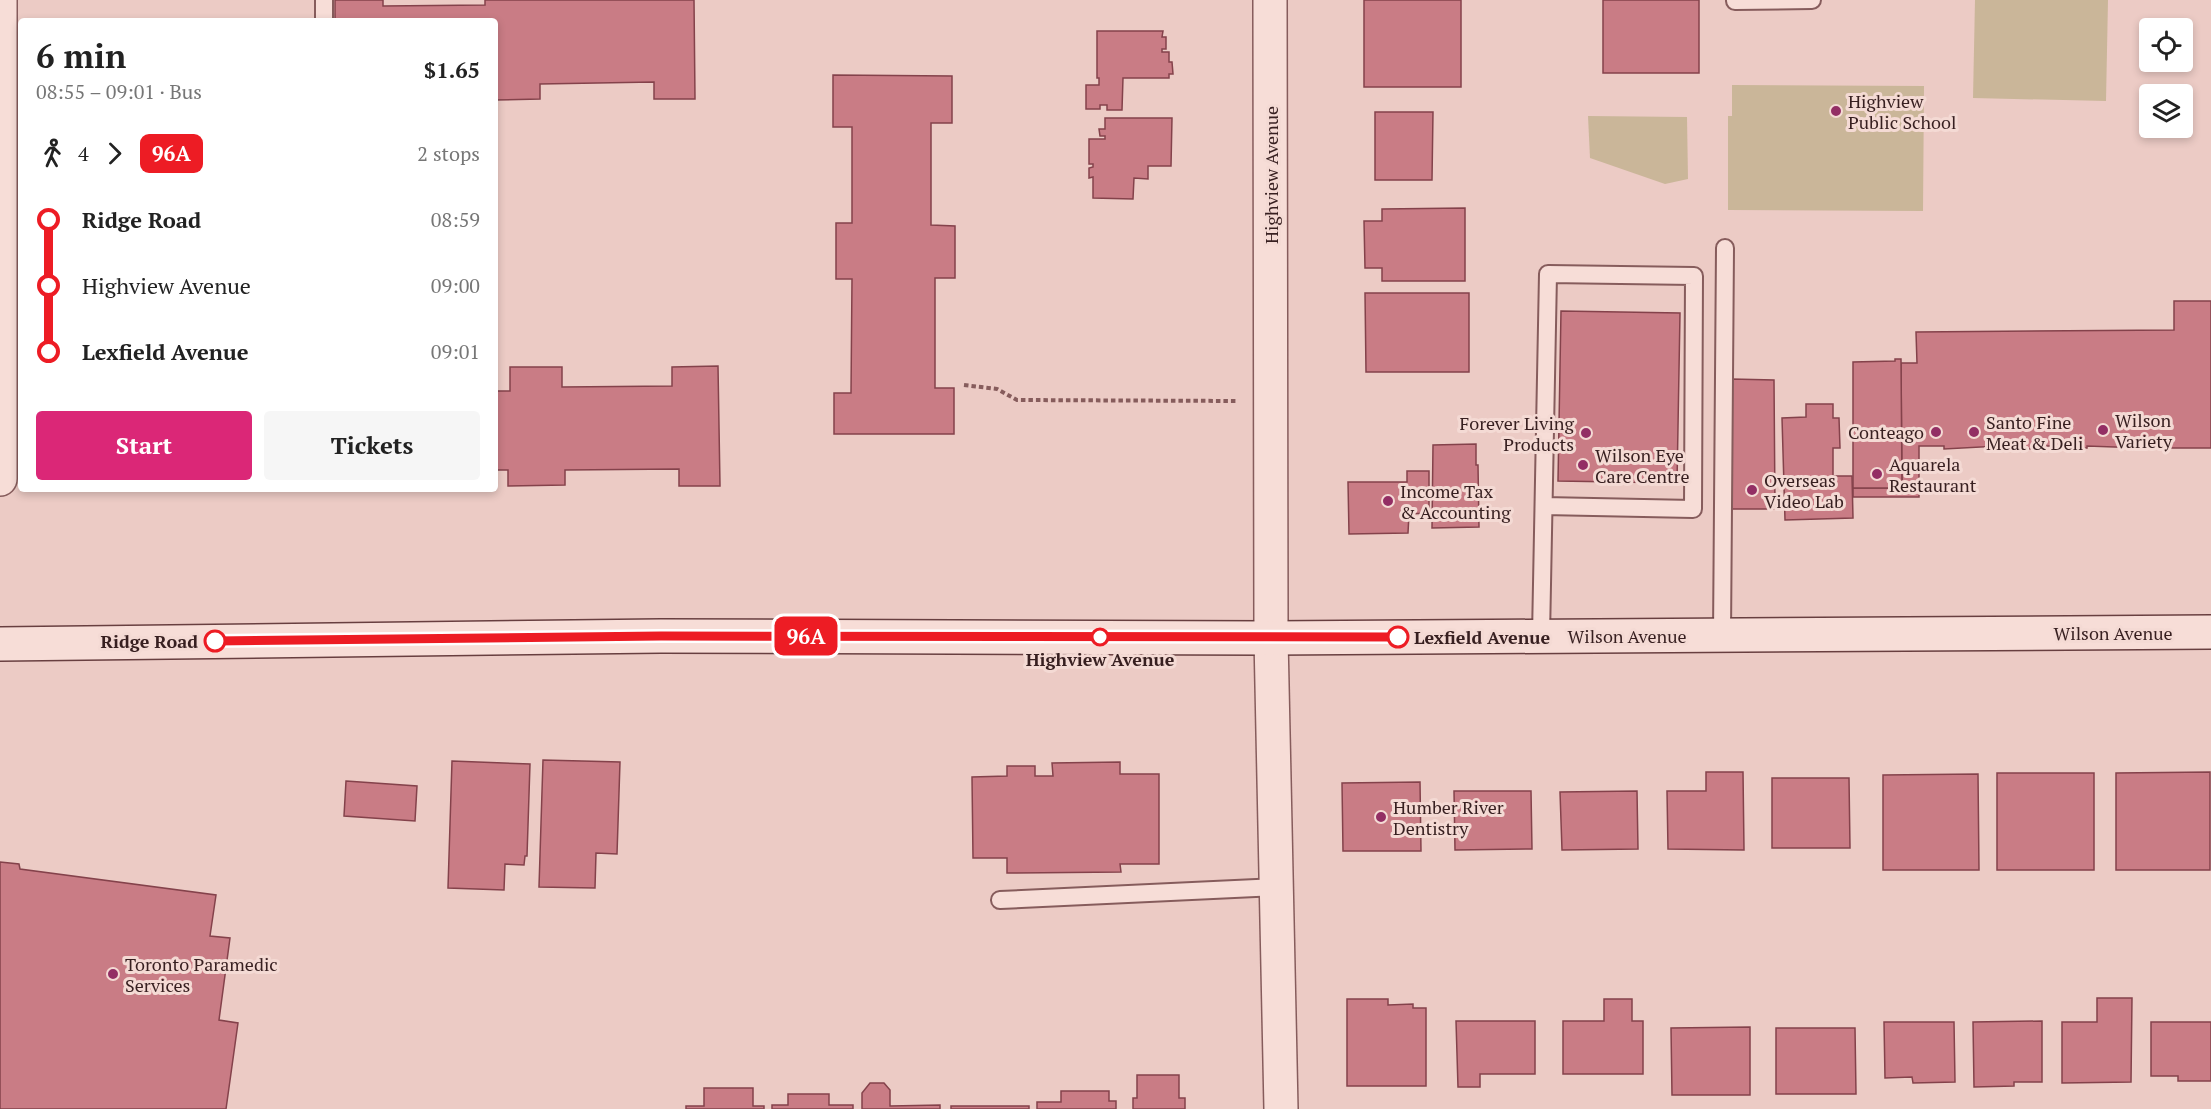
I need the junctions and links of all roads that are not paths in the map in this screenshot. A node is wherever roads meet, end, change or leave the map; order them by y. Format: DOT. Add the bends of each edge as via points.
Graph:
graph roads {
  1 [pos="0,0"];
  2 [pos="324,0"];
  3 [pos="1270,0"];
  4 [pos="1812,0"];
  5 [pos="1735,1"];
  6 [pos="324,18"];
  7 [pos="1725,248"];
  8 [pos="7,473"];
  9 [pos="1544,506"];
  10 [pos="2211,632"];
  11 [pos="1722,635"];
  12 [pos="1540,636"];
  13 [pos="1271,638"];
  14 [pos="0,644"];
  15 [pos="1276,887"];
  16 [pos="1000,900"];
  17 [pos="1281,1109"];
  1 -- 8 [label="main road"];
  2 -- 6 [label="lane"];
  3 -- 13 [label="main road, Highview Avenue"];
  4 -- 5 [label="lane"];
  7 -- 11 [label="lane"];
  9 -- 9 [label="lane" via="1548,274 1694,276 1693,509"];
  9 -- 12 [label="lane"];
  10 -- 11 [label="main road, Wilson Avenue"];
  11 -- 12 [label="main road, Wilson Avenue"];
  12 -- 13 [label="main road, Wilson Avenue"];
  13 -- 14 [label="main road, Wilson Avenue" via="661,636"];
  13 -- 15 [label="main road"];
  15 -- 16 [label="lane"];
  15 -- 17 [label="main road"];
}
